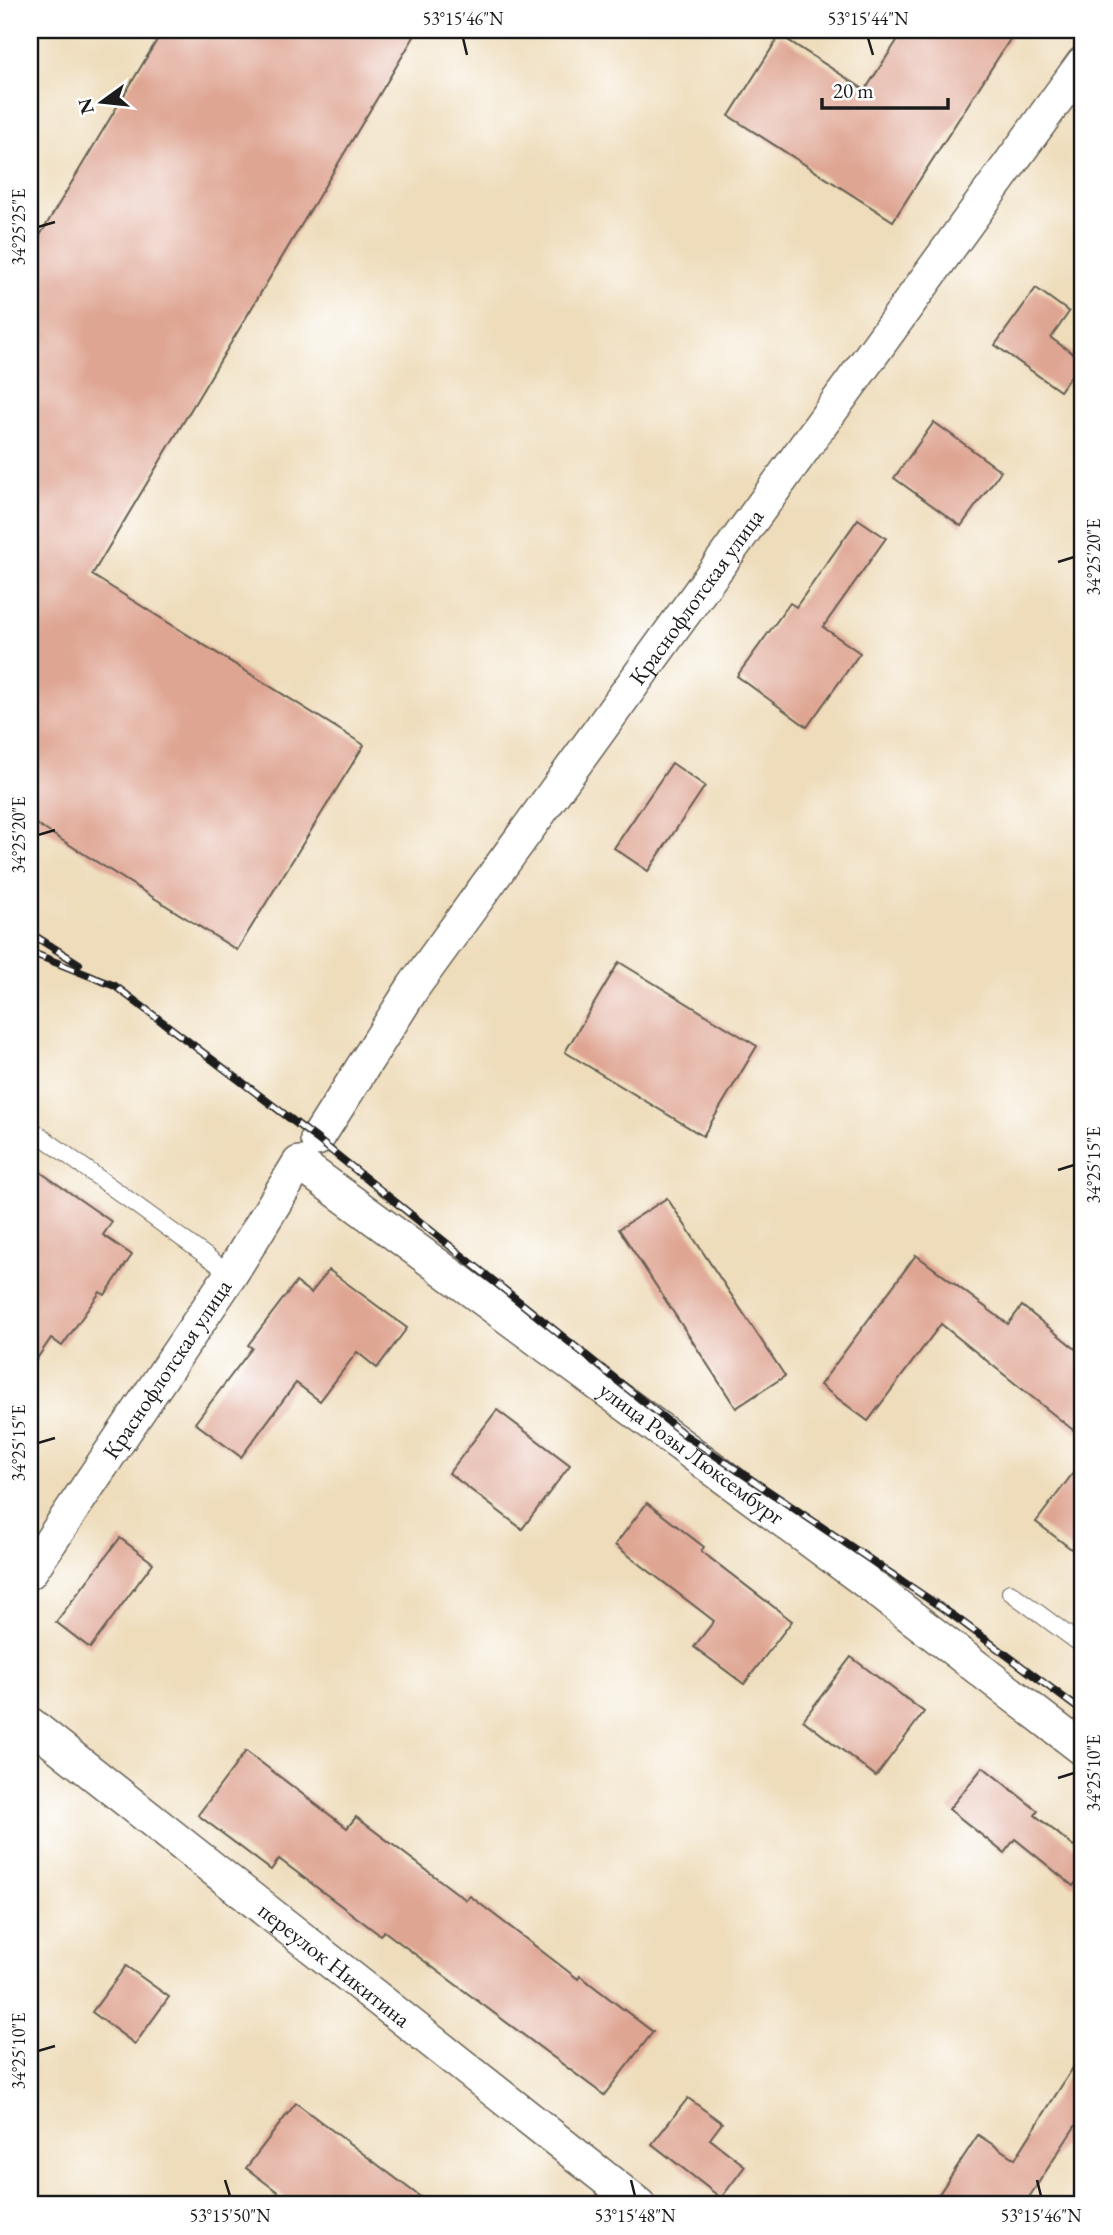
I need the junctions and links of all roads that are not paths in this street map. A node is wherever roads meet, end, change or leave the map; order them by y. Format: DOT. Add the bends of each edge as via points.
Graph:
graph roads {
  1 [pos="1083,63"];
  2 [pos="30,1128"];
  3 [pos="308,1151"];
  4 [pos="231,1274"];
  5 [pos="30,1572"];
  6 [pos="1010,1592"];
  7 [pos="1083,1646"];
  8 [pos="30,1724"];
  9 [pos="1083,1749"];
  10 [pos="639,2205"];
  1 -- 3 [label="street, Краснофлотская улица" via="422,975"];
  2 -- 4 [label="lane"];
  3 -- 4 [label="street, Краснофлотская улица"];
  3 -- 9 [label="street, улица Розы Люксембург"];
  4 -- 5 [label="street, Краснофлотская улица"];
  6 -- 7 [label="lane"];
  8 -- 10 [label="street, переулок Никитина"];
}
